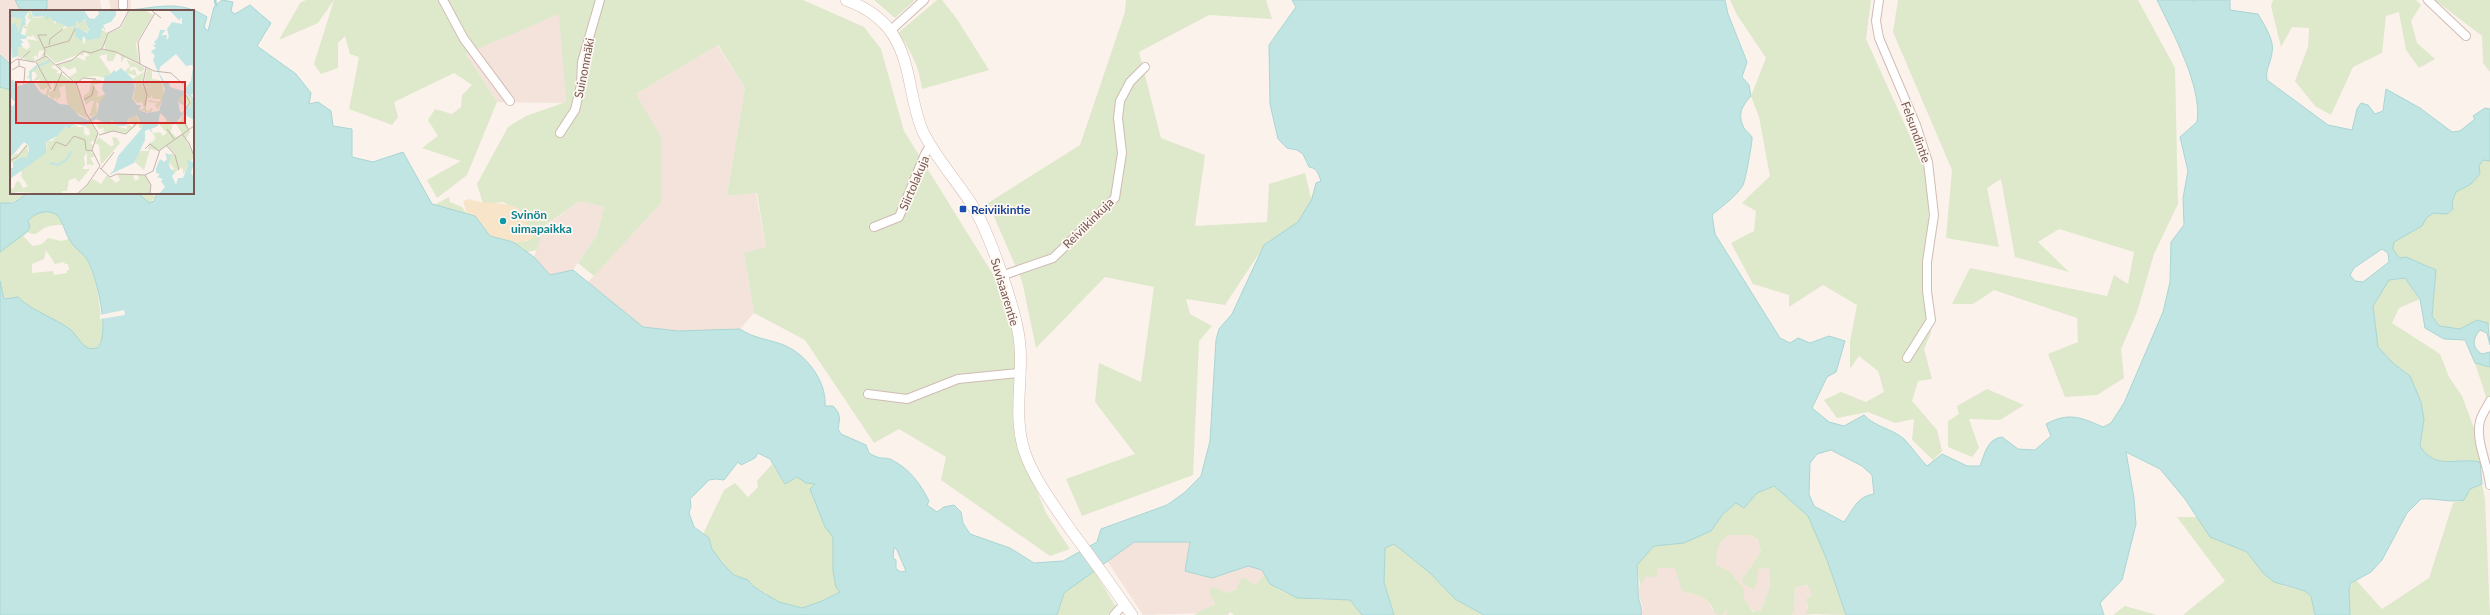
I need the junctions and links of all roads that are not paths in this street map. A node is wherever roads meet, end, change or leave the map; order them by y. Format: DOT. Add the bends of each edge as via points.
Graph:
graph roads {
  1 [pos="443,0"];
  2 [pos="600,0"];
  3 [pos="846,0"];
  4 [pos="924,0"];
  5 [pos="1878,0"];
  6 [pos="2428,0"];
  7 [pos="890,31"];
  8 [pos="2466,36"];
  9 [pos="1146,67"];
  10 [pos="510,101"];
  11 [pos="560,133"];
  12 [pos="930,146"];
  13 [pos="874,227"];
  14 [pos="1001,276"];
  15 [pos="1907,358"];
  16 [pos="1019,373"];
  17 [pos="868,394"];
  18 [pos="2490,401"];
  19 [pos="2488,470"];
  20 [pos="2490,485"];
  21 [pos="1124,604"];
  22 [pos="1114,615"];
  23 [pos="1132,615"];
  1 -- 10 [label="street" via="464,39"];
  2 -- 11 [label="street, Suinonmäki" via="582,62 581,85 575,110"];
  3 -- 7 [label="street, Suvisaarentie" via="872,13"];
  4 -- 7 [label="street"];
  5 -- 15 [label="street, Felsundintie" via="1876,22 1879,38 1916,125 1928,162 1932,188 1934,215 1927,262 1931,320"];
  6 -- 8 [label="street"];
  7 -- 12 [label="street, Suvisaarentie" via="905,58 918,117"];
  9 -- 14 [label="street, Reiviikinkuja" via="1130,82 1120,101 1118,118 1122,153 1115,198 1053,258"];
  12 -- 13 [label="street, Siirtolakuja" via="899,217"];
  12 -- 14 [label="street, Suvisaarentie" via="974,208"];
  14 -- 16 [label="street, Suvisaarentie" via="1018,331"];
  16 -- 17 [label="street" via="958,378 907,399"];
  16 -- 21 [label="street, Suvisaarentie" via="1018,419 1025,452 1042,488"];
  18 -- 19 [label="street" via="2480,420 2479,434"];
  19 -- 20 [label="street"];
  21 -- 22 [label="street"];
  21 -- 23 [label="street, Suvisaarentie"];
}
